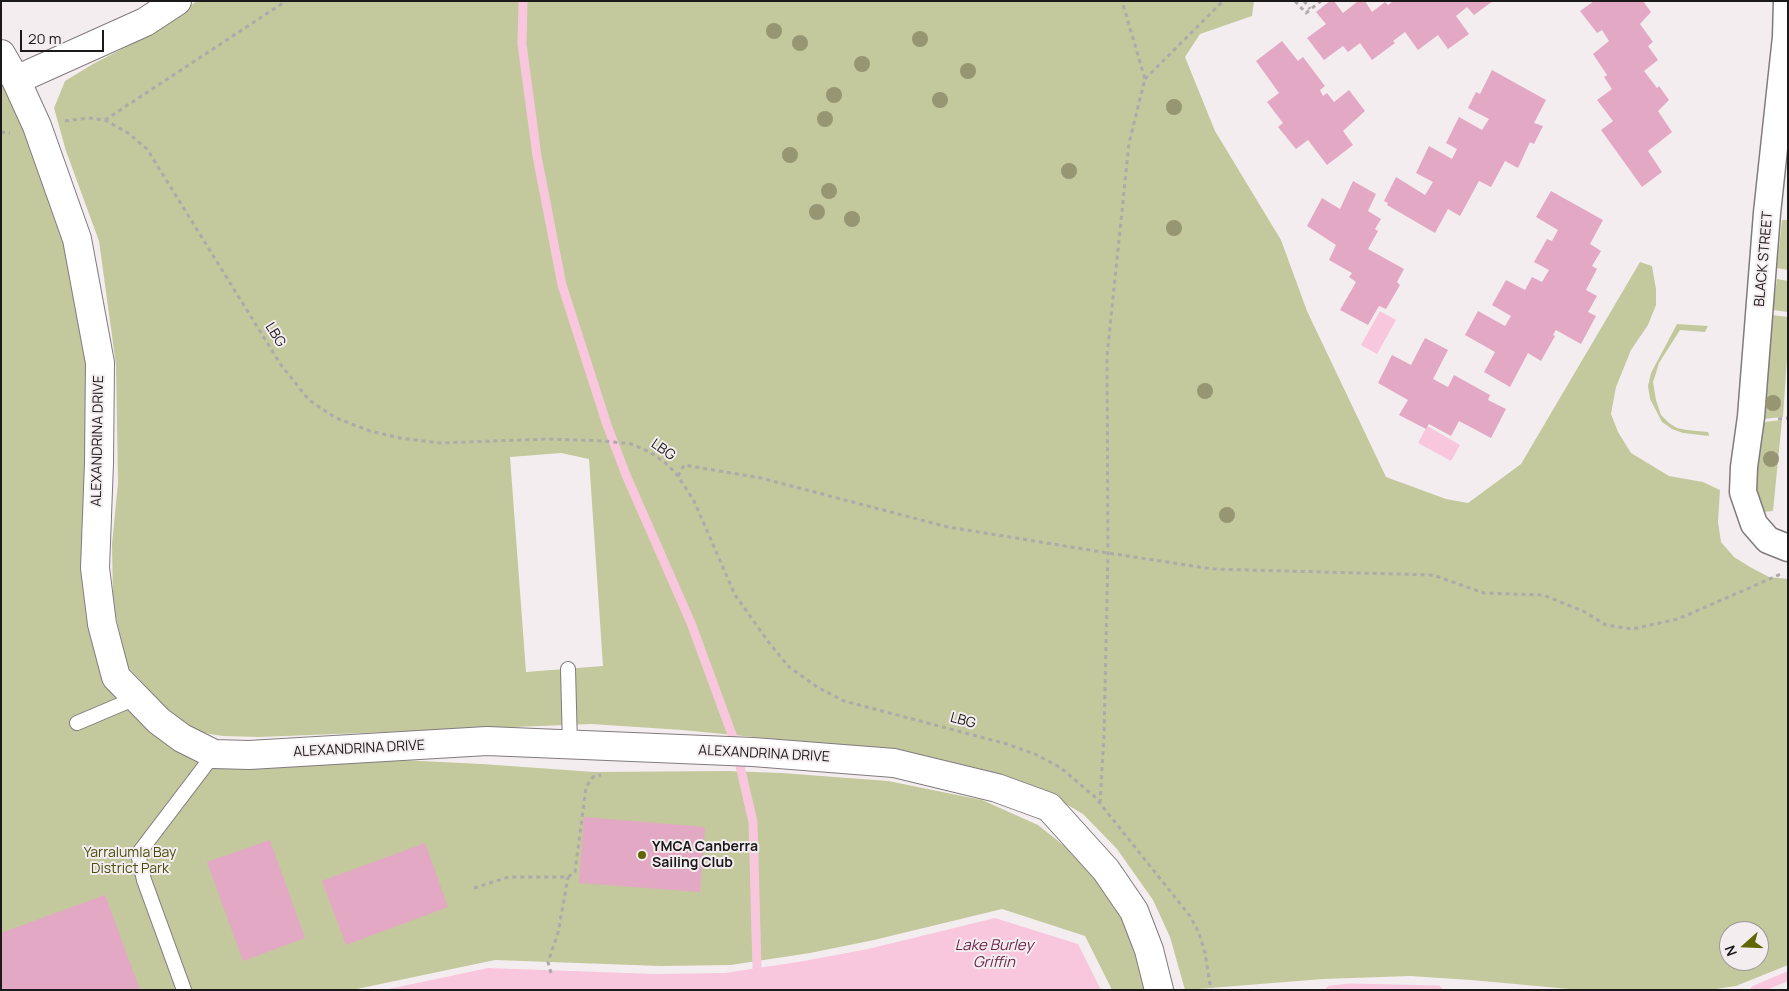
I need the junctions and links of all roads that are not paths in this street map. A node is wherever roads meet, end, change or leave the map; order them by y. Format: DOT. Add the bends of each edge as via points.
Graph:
graph roads {
  1 [pos="178,1"];
  2 [pos="1787,1"];
  3 [pos="1,54"];
  4 [pos="16,80"];
  5 [pos="1788,548"];
  6 [pos="568,669"];
  7 [pos="136,698"];
  8 [pos="77,723"];
  9 [pos="570,745"];
  10 [pos="214,754"];
  11 [pos="184,990"];
  12 [pos="1159,990"];
  1 -- 4 [label="main road" via="145,22"];
  2 -- 5 [label="street, BLACK STREET" via="1787,31 1767,213 1743,492 1754,524 1768,540"];
  3 -- 4 [label="main road, ALEXANDRINA DRIVE"];
  4 -- 7 [label="main road, ALEXANDRINA DRIVE" via="37,126 77,239 100,363 95,568 102,624 116,676"];
  6 -- 9 [label="lane"];
  7 -- 8 [label="lane"];
  7 -- 10 [label="main road, ALEXANDRINA DRIVE" via="158,722"];
  9 -- 10 [label="main road, ALEXANDRINA DRIVE" via="487,741 250,755"];
  9 -- 12 [label="main road, ALEXANDRINA DRIVE" via="753,752 894,763 997,788 1049,807 1106,870 1134,911 1149,950"];
  10 -- 11 [label="lane" via="138,854 144,880"];
}
